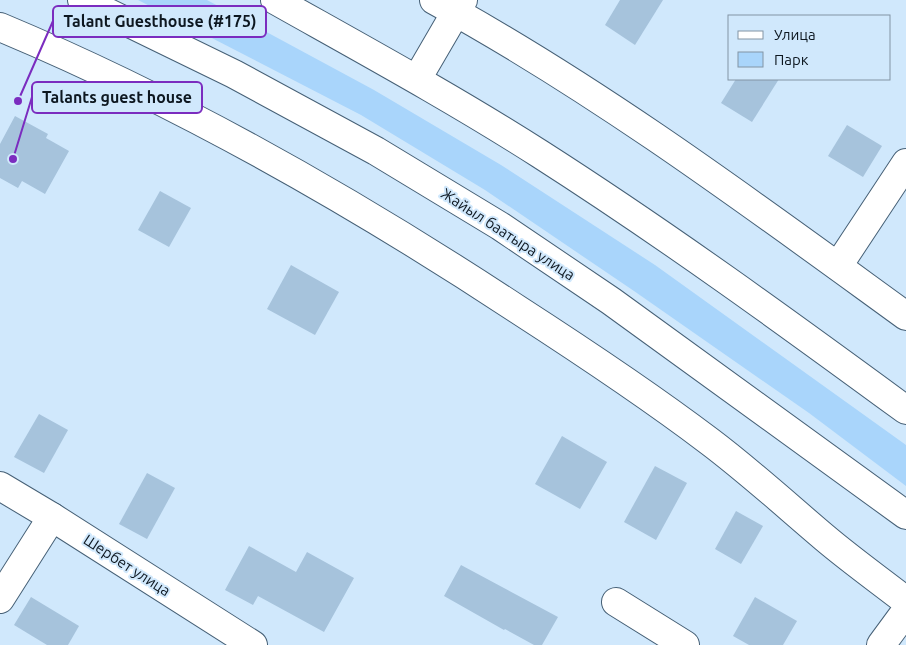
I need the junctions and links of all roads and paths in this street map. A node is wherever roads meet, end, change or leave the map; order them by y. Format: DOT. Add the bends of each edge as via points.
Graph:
graph roads {
  1 [pos="82,0"];
  2 [pos="275,0"];
  3 [pos="451,4"];
  4 [pos="0,27"];
  5 [pos="417,79"];
  6 [pos="906,163"];
  7 [pos="838,266"];
  8 [pos="906,316"];
  9 [pos="906,410"];
  10 [pos="0,486"];
  11 [pos="906,515"];
  12 [pos="52,517"];
  13 [pos="0,599"];
  14 [pos="906,601"];
  15 [pos="616,602"];
  16 [pos="906,611"];
  17 [pos="253,645"];
  18 [pos="685,645"];
  19 [pos="881,645"];
  1 -- 11 [label="street, Жайыл баатыра улица" via="234,74 376,150 500,226 611,300"];
  2 -- 5 [label="street"];
  3 -- 5 [label="street"];
  3 -- 7 [label="street" via="710,174"];
  4 -- 14 [label="street" via="209,126 388,226 607,368 707,439"];
  5 -- 9 [label="street" via="540,154 660,234"];
  6 -- 7 [label="street"];
  7 -- 8 [label="street"];
  10 -- 12 [label="street, Шербет улица"];
  12 -- 13 [label="street"];
  12 -- 17 [label="street, Шербет улица"];
  15 -- 18 [label="street"];
  16 -- 19 [label="street"];
}
